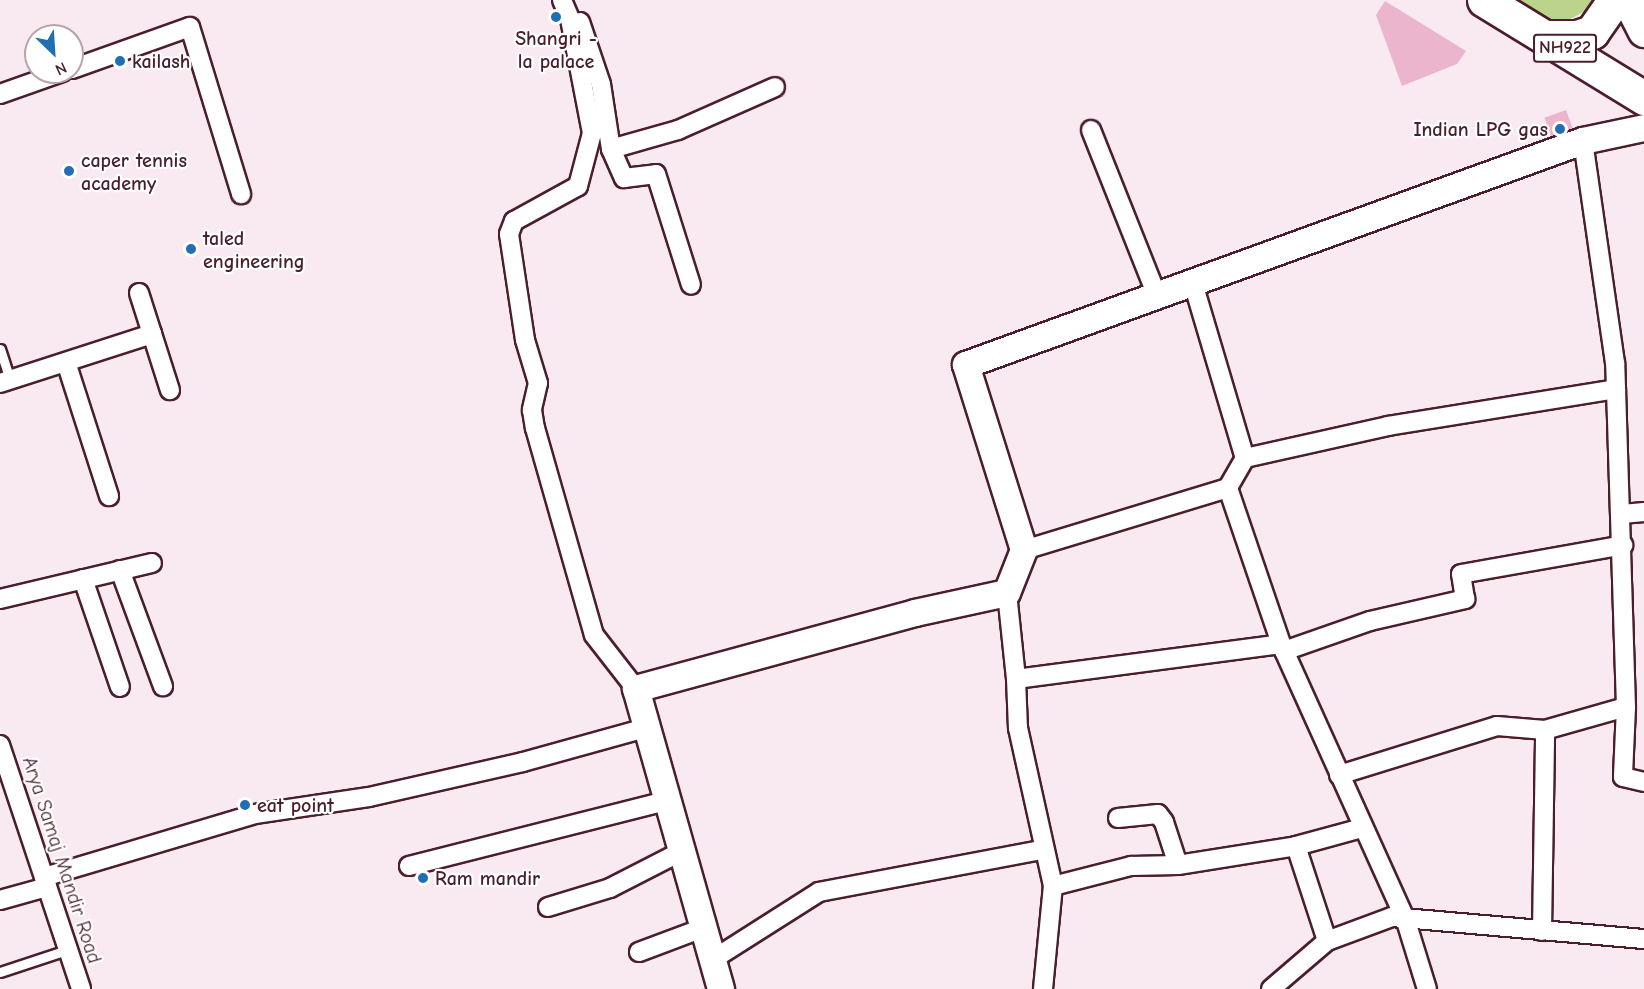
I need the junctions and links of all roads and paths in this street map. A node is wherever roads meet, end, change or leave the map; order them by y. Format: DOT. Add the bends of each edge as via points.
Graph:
graph roads {
  1 [pos="562,0"];
  2 [pos="572,0"];
  3 [pos="1484,0"];
  4 [pos="1614,0"];
  5 [pos="1629,0"];
  6 [pos="1644,30"];
  7 [pos="1547,37"];
  8 [pos="84,65"];
  9 [pos="28,84"];
  10 [pos="775,87"];
  11 [pos="0,94"];
  12 [pos="1644,98"];
  13 [pos="1644,128"];
  14 [pos="1091,130"];
  15 [pos="1583,141"];
  16 [pos="611,149"];
  17 [pos="241,194"];
  18 [pos="1193,283"];
  19 [pos="691,285"];
  20 [pos="139,293"];
  21 [pos="1157,296"];
  22 [pos="152,334"];
  23 [pos="0,350"];
  24 [pos="66,362"];
  25 [pos="5,381"];
  26 [pos="1616,389"];
  27 [pos="170,390"];
  28 [pos="1245,458"];
  29 [pos="1228,488"];
  30 [pos="109,496"];
  31 [pos="1644,512"];
  32 [pos="1622,514"];
  33 [pos="1623,545"];
  34 [pos="1024,550"];
  35 [pos="152,563"];
  36 [pos="120,570"];
  37 [pos="83,579"];
  38 [pos="1007,593"];
  39 [pos="0,600"];
  40 [pos="1282,647"];
  41 [pos="1016,679"];
  42 [pos="163,686"];
  43 [pos="120,687"];
  44 [pos="636,689"];
  45 [pos="1626,706"];
  46 [pos="646,728"];
  47 [pos="1545,730"];
  48 [pos="0,745"];
  49 [pos="1339,776"];
  50 [pos="1644,782"];
  51 [pos="666,801"];
  52 [pos="1118,818"];
  53 [pos="1362,828"];
  54 [pos="1296,846"];
  55 [pos="1042,850"];
  56 [pos="680,852"];
  57 [pos="1178,865"];
  58 [pos="410,866"];
  59 [pos="46,882"];
  60 [pos="1053,886"];
  61 [pos="0,900"];
  62 [pos="548,907"];
  63 [pos="1405,918"];
  64 [pos="703,928"];
  65 [pos="1542,931"];
  66 [pos="1644,939"];
  67 [pos="1327,941"];
  68 [pos="67,950"];
  69 [pos="639,952"];
  70 [pos="712,960"];
  71 [pos="0,972"];
  72 [pos="81,989"];
  73 [pos="721,989"];
  74 [pos="1043,989"];
  75 [pos="1271,989"];
  76 [pos="1427,989"];
  1 -- 44 [label="street" via="570,19 592,133 578,186 514,221 509,234 525,340 538,383 532,410 535,428 594,635"];
  2 -- 16 [label="street" via="601,84"];
  3 -- 7 [label="highway, NH922"];
  4 -- 7 [label="highway, NH922" via="1592,32 1577,37"];
  5 -- 6 [label="highway"];
  7 -- 12 [label="highway, NH922"];
  8 -- 17 [label="street" via="190,27"];
  9 -- 11 [label="street"];
  10 -- 16 [label="street" via="688,126"];
  13 -- 15 [label="street"];
  14 -- 21 [label="street"];
  15 -- 18 [label="street"];
  15 -- 26 [label="street"];
  16 -- 19 [label="street" via="624,178 656,174"];
  18 -- 21 [label="street"];
  18 -- 28 [label="street"];
  20 -- 22 [label="street"];
  21 -- 34 [label="street" via="966,365"];
  22 -- 24 [label="street"];
  22 -- 27 [label="street"];
  23 -- 25 [label="lane"];
  24 -- 25 [label="street"];
  24 -- 30 [label="street"];
  26 -- 28 [label="street" via="1388,426"];
  26 -- 32 [label="street"];
  28 -- 29 [label="street"];
  29 -- 34 [label="street"];
  29 -- 40 [label="street"];
  31 -- 32 [label="street"];
  32 -- 33 [label="street"];
  33 -- 40 [label="street" via="1461,574 1466,598"];
  33 -- 45 [label="street"];
  34 -- 38 [label="street"];
  35 -- 36 [label="street"];
  36 -- 37 [label="street"];
  36 -- 42 [label="street"];
  37 -- 39 [label="street"];
  37 -- 43 [label="street"];
  38 -- 41 [label="street"];
  38 -- 44 [label="street" via="915,613"];
  40 -- 41 [label="street"];
  40 -- 49 [label="street"];
  41 -- 55 [label="street" via="1018,728"];
  44 -- 46 [label="street"];
  45 -- 47 [label="street"];
  45 -- 50 [label="street" via="1623,777"];
  46 -- 51 [label="street"];
  46 -- 59 [label="street" via="523,762 369,797 255,814"];
  47 -- 49 [label="street" via="1497,726"];
  47 -- 65 [label="street"];
  48 -- 59 [label="street, Arya Samaj Mandir Road"];
  49 -- 53 [label="street"];
  51 -- 56 [label="street"];
  51 -- 58 [label="street"];
  52 -- 57 [label="street" via="1158,814"];
  53 -- 54 [label="street"];
  53 -- 63 [label="street"];
  54 -- 57 [label="street"];
  54 -- 67 [label="street"];
  55 -- 60 [label="street"];
  55 -- 70 [label="street" via="819,892"];
  56 -- 62 [label="street" via="610,888"];
  56 -- 64 [label="street"];
  57 -- 60 [label="street" via="1131,866"];
  59 -- 61 [label="street"];
  59 -- 68 [label="street, Arya Samaj Mandir Road"];
  60 -- 74 [label="street"];
  63 -- 65 [label="street"];
  63 -- 67 [label="street" via="1392,917"];
  63 -- 76 [label="street"];
  64 -- 69 [label="street"];
  64 -- 70 [label="street"];
  65 -- 66 [label="street"];
  67 -- 75 [label="street"];
  68 -- 71 [label="lane"];
  68 -- 72 [label="street, Arya Samaj Mandir Road"];
  70 -- 73 [label="street"];
}
